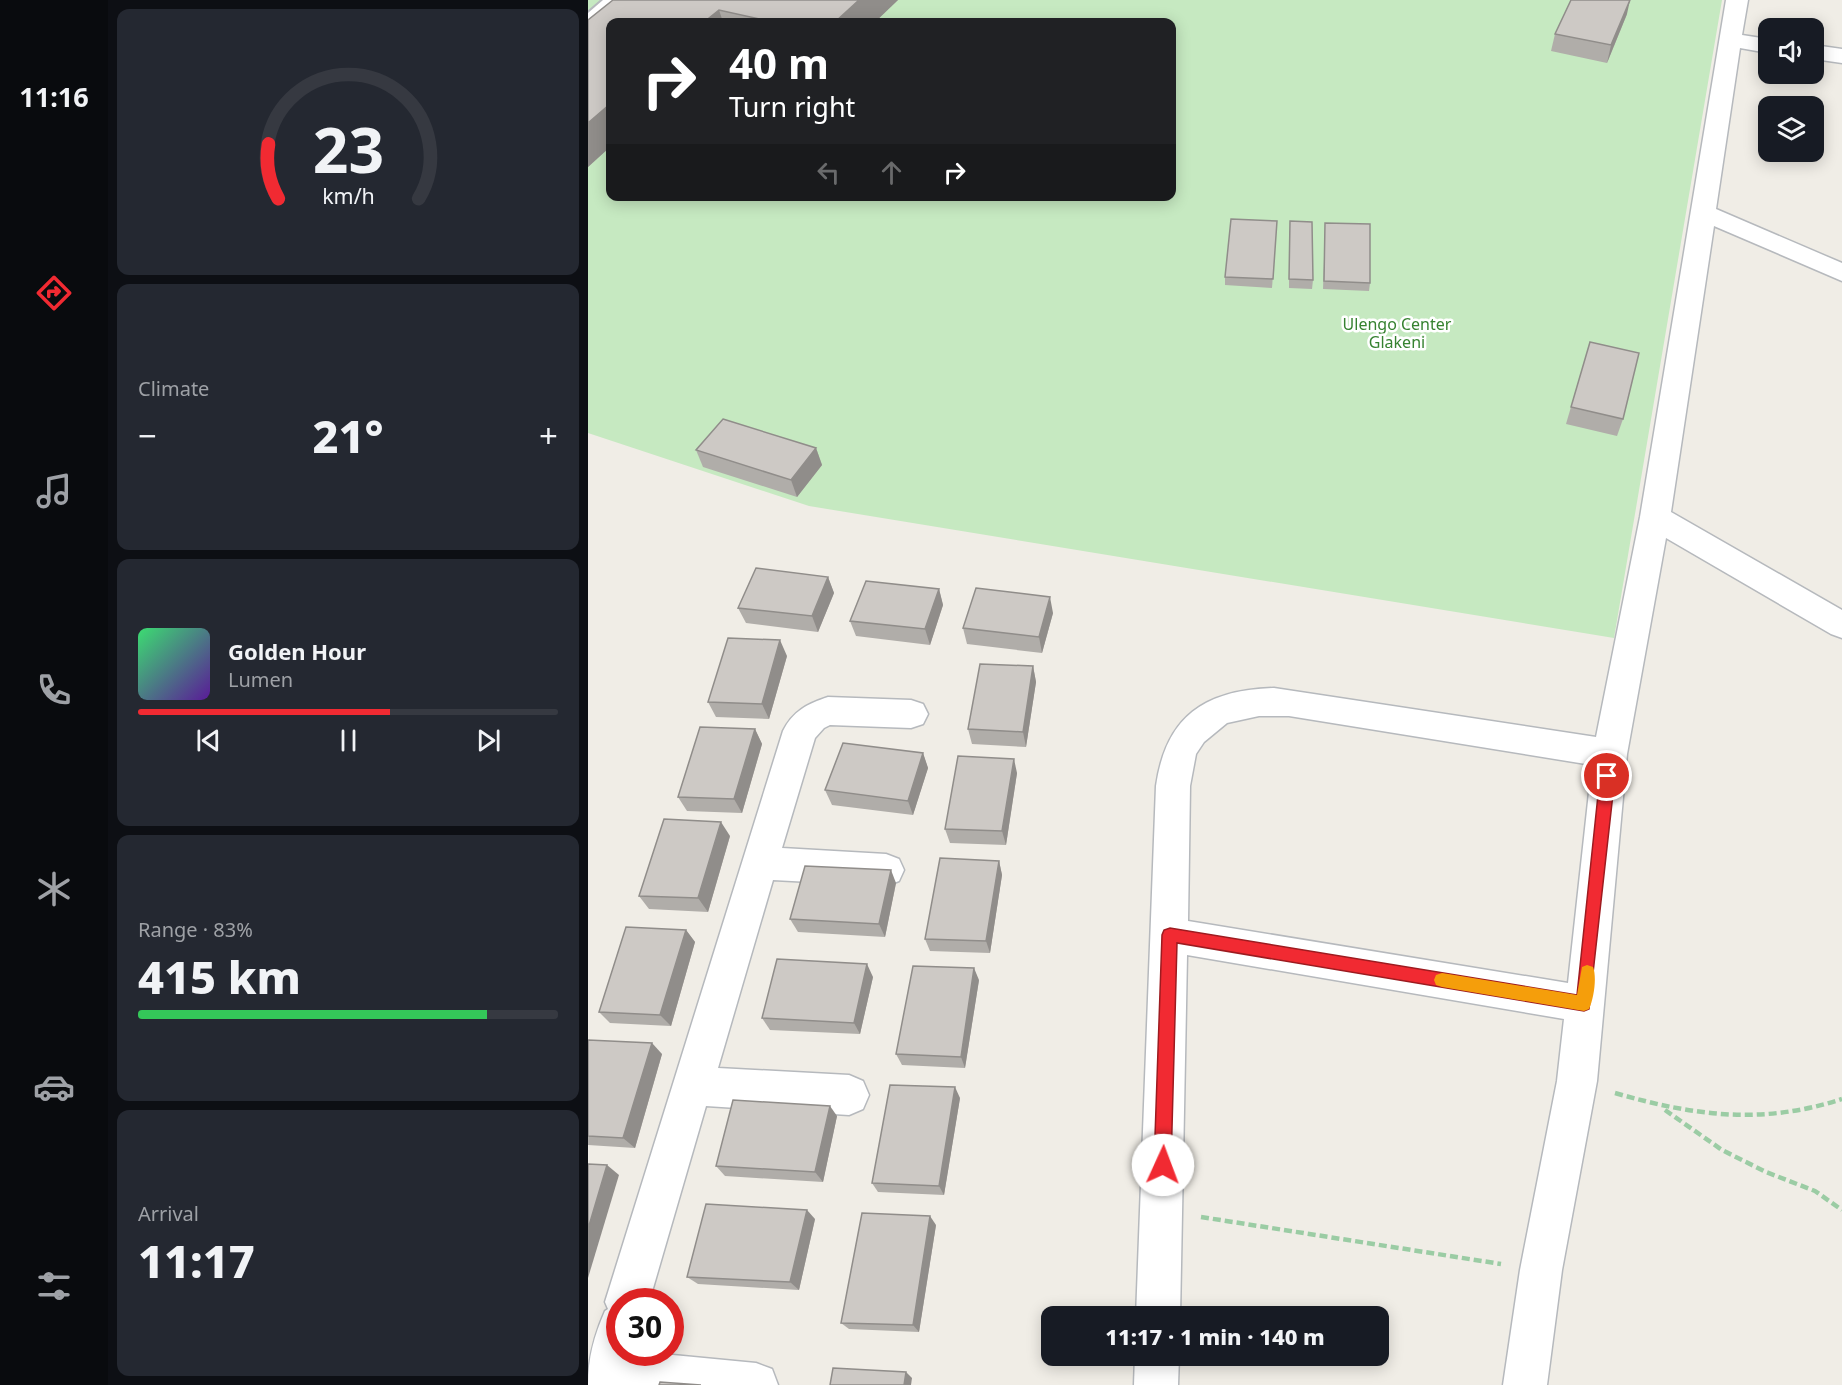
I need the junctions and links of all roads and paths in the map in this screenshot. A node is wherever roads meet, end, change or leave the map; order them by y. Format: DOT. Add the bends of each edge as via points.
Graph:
graph roads {
  1 [pos="610,0"];
  2 [pos="1737,0"];
  3 [pos="589,16"];
  4 [pos="1732,40"];
  5 [pos="1758,44"];
  6 [pos="1824,53"];
  7 [pos="1842,56"];
  8 [pos="1705,213"];
  9 [pos="1842,273"];
  10 [pos="1655,518"];
  11 [pos="1842,625"];
  12 [pos="911,714"];
  13 [pos="1610,754"];
  14 [pos="760,863"];
  15 [pos="886,870"];
  16 [pos="1170,935"];
  17 [pos="1584,1004"];
  18 [pos="1577,1081"];
  19 [pos="693,1086"];
  20 [pos="849,1095"];
  21 [pos="1842,1099"];
  22 [pos="1662,1108"];
  23 [pos="1842,1210"];
  24 [pos="1161,1211"];
  25 [pos="1541,1270"];
  26 [pos="631,1288"];
  27 [pos="1158,1306"];
  28 [pos="1157,1366"];
  29 [pos="604,1378"];
  30 [pos="756,1385"];
  31 [pos="1156,1385"];
  32 [pos="1525,1385"];
  1 -- 3 [label="lane"];
  2 -- 4 [label="street"];
  4 -- 5 [label="street"];
  4 -- 8 [label="street"];
  6 -- 7 [label="street"];
  8 -- 9 [label="street"];
  8 -- 10 [label="street"];
  10 -- 11 [label="street"];
  10 -- 13 [label="street"];
  12 -- 14 [label="street" via="828,711 812,718 800,731"];
  13 -- 16 [label="street" via="1289,702 1261,700 1221,711 1192,731 1176,765"];
  13 -- 17 [label="street"];
  14 -- 15 [label="street"];
  14 -- 19 [label="street"];
  16 -- 17 [label="street"];
  16 -- 24 [label="street"];
  17 -- 18 [label="street"];
  18 -- 22 [label="path"];
  18 -- 25 [label="street"];
  19 -- 20 [label="street"];
  19 -- 26 [label="street"];
  21 -- 22 [label="path" via="1766,1117 1710,1116"];
  22 -- 23 [label="path" via="1722,1150 1815,1191"];
  24 -- 25 [label="path"];
  24 -- 27 [label="street"];
  25 -- 32 [label="street"];
  28 -- 31 [label="street"];
  29 -- 30 [label="street"];
}
